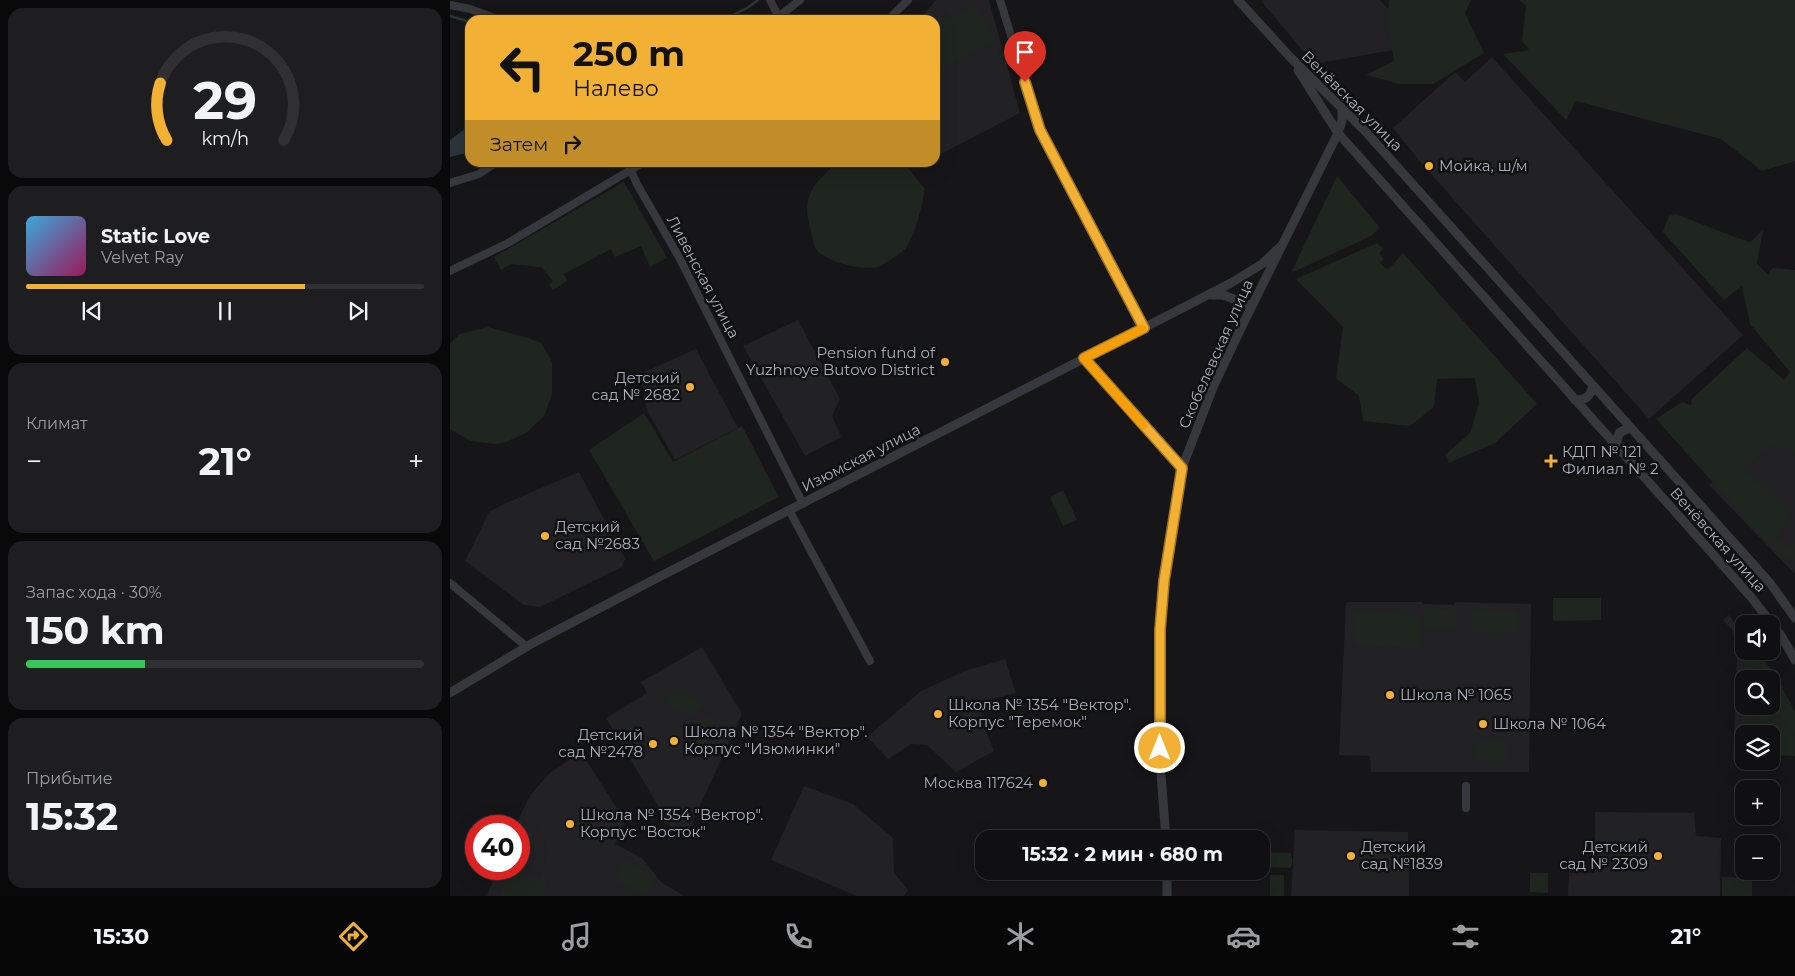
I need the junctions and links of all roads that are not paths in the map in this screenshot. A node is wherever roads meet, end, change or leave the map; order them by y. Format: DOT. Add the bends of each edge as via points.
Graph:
graph roads {
  1 [pos="770,0"];
  2 [pos="800,0"];
  3 [pos="908,0"];
  4 [pos="1000,0"];
  5 [pos="1238,0"];
  6 [pos="450,5"];
  7 [pos="486,15"];
  8 [pos="776,15"];
  9 [pos="782,15"];
  10 [pos="893,15"];
  11 [pos="1290,57"];
  12 [pos="1342,108"];
  13 [pos="1365,131"];
  14 [pos="1338,133"];
  15 [pos="1355,153"];
  16 [pos="1325,158"];
  17 [pos="489,167"];
  18 [pos="630,167"];
  19 [pos="632,167"];
  20 [pos="450,183"];
  21 [pos="1282,244"];
  22 [pos="450,271"];
  23 [pos="1207,296"];
  24 [pos="1252,306"];
  25 [pos="1144,328"];
  26 [pos="1084,358"];
  27 [pos="1593,386"];
  28 [pos="1575,400"];
  29 [pos="1632,429"];
  30 [pos="1616,446"];
  31 [pos="1182,468"];
  32 [pos="803,504"];
  33 [pos="790,510"];
  34 [pos="450,583"];
  35 [pos="1795,618"];
  36 [pos="527,647"];
  37 [pos="1795,660"];
  38 [pos="870,661"];
  39 [pos="450,693"];
  40 [pos="1466,786"];
  41 [pos="1466,808"];
  42 [pos="1165,830"];
  43 [pos="1167,880"];
  44 [pos="1167,896"];
  1 -- 8 [label="street"];
  2 -- 9 [label="street"];
  3 -- 10 [label="street"];
  4 -- 25 [label="street" via="1040,130"];
  5 -- 11 [label="street"];
  6 -- 7 [label="street"];
  11 -- 12 [label="street, Венёвская улица"];
  11 -- 14 [label="street, Венёвская улица"];
  12 -- 13 [label="street, Венёвская улица"];
  12 -- 14 [label="street, Скобелевская улица"];
  13 -- 14 [label="street" via="1349,125"];
  13 -- 27 [label="street, Венёвская улица"];
  14 -- 15 [label="street, Венёвская улица"];
  14 -- 16 [label="street, Скобелевская улица"];
  15 -- 16 [label="street" via="1339,149"];
  15 -- 28 [label="street, Венёвская улица"];
  16 -- 21 [label="street, Скобелевская улица"];
  17 -- 20 [label="street" via="479,174"];
  18 -- 22 [label="street" via="508,243"];
  19 -- 32 [label="street, Ливенская улица" via="636,184 680,259"];
  21 -- 23 [label="street, Изюмская улица" via="1262,264"];
  21 -- 24 [label="street, Скобелевская улица"];
  23 -- 24 [label="street" via="1223,295"];
  23 -- 25 [label="street, Изюмская улица"];
  24 -- 31 [label="street, Скобелевская улица" via="1214,385"];
  25 -- 26 [label="street, Изюмская улица"];
  26 -- 31 [label="street"];
  26 -- 32 [label="street, Изюмская улица"];
  27 -- 28 [label="street" via="1589,396"];
  27 -- 29 [label="street, Венёвская улица"];
  28 -- 30 [label="street, Венёвская улица"];
  29 -- 30 [label="street" via="1620,434"];
  29 -- 35 [label="street, Венёвская улица" via="1770,583"];
  30 -- 37 [label="street, Венёвская улица" via="1752,596"];
  31 -- 42 [label="street, Скобелевская улица" via="1164,581 1160,630 1160,748"];
  32 -- 33 [label="street, Изюмская улица"];
  33 -- 36 [label="street, Изюмская улица"];
  33 -- 38 [label="street"];
  34 -- 36 [label="street"];
  36 -- 39 [label="street, Изюмская улица"];
  40 -- 41 [label="street"];
  43 -- 44 [label="street"];
}
